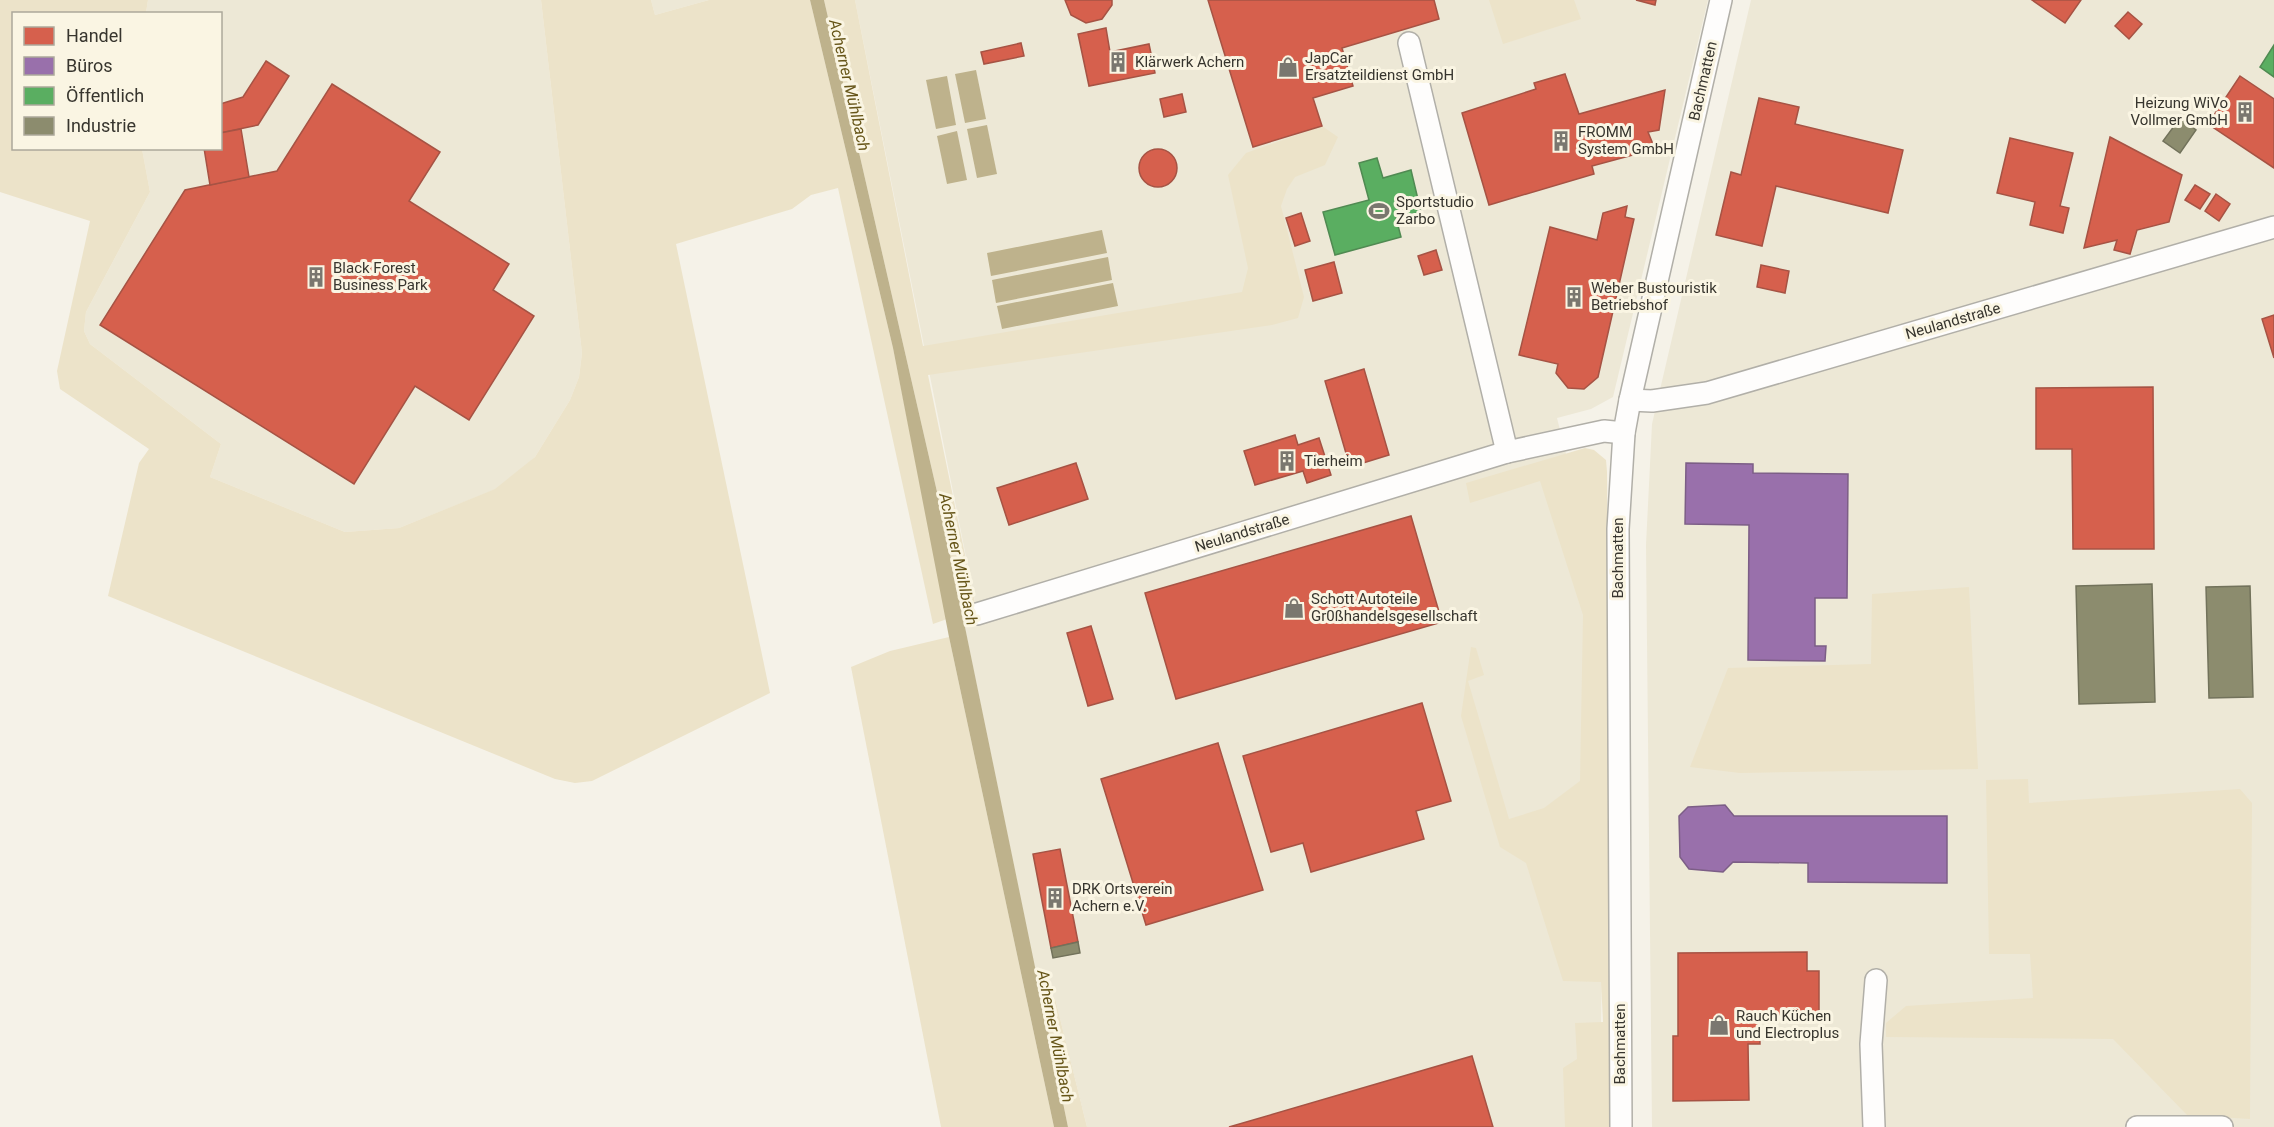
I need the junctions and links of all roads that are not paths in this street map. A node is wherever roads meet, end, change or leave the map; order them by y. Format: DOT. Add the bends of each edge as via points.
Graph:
graph roads {
  1 [pos="1721,0"];
  2 [pos="1409,43"];
  3 [pos="2274,227"];
  4 [pos="1630,400"];
  5 [pos="1624,434"];
  6 [pos="1507,452"];
  7 [pos="977,614"];
  8 [pos="1876,980"];
  9 [pos="1621,1127"];
  10 [pos="1874,1127"];
  11 [pos="2137,1127"];
  12 [pos="2222,1127"];
  1 -- 4 [label="street, Bachmatten"];
  2 -- 6 [label="street"];
  3 -- 4 [label="street, Neulandstraße" via="1707,393"];
  4 -- 5 [label="street, Bachmatten"];
  5 -- 6 [label="street, Neulandstraße" via="1604,431"];
  5 -- 9 [label="street, Bachmatten" via="1618,529"];
  6 -- 7 [label="street, Neulandstraße"];
  8 -- 10 [label="street" via="1871,1044"];
  11 -- 12 [label="street"];
}
